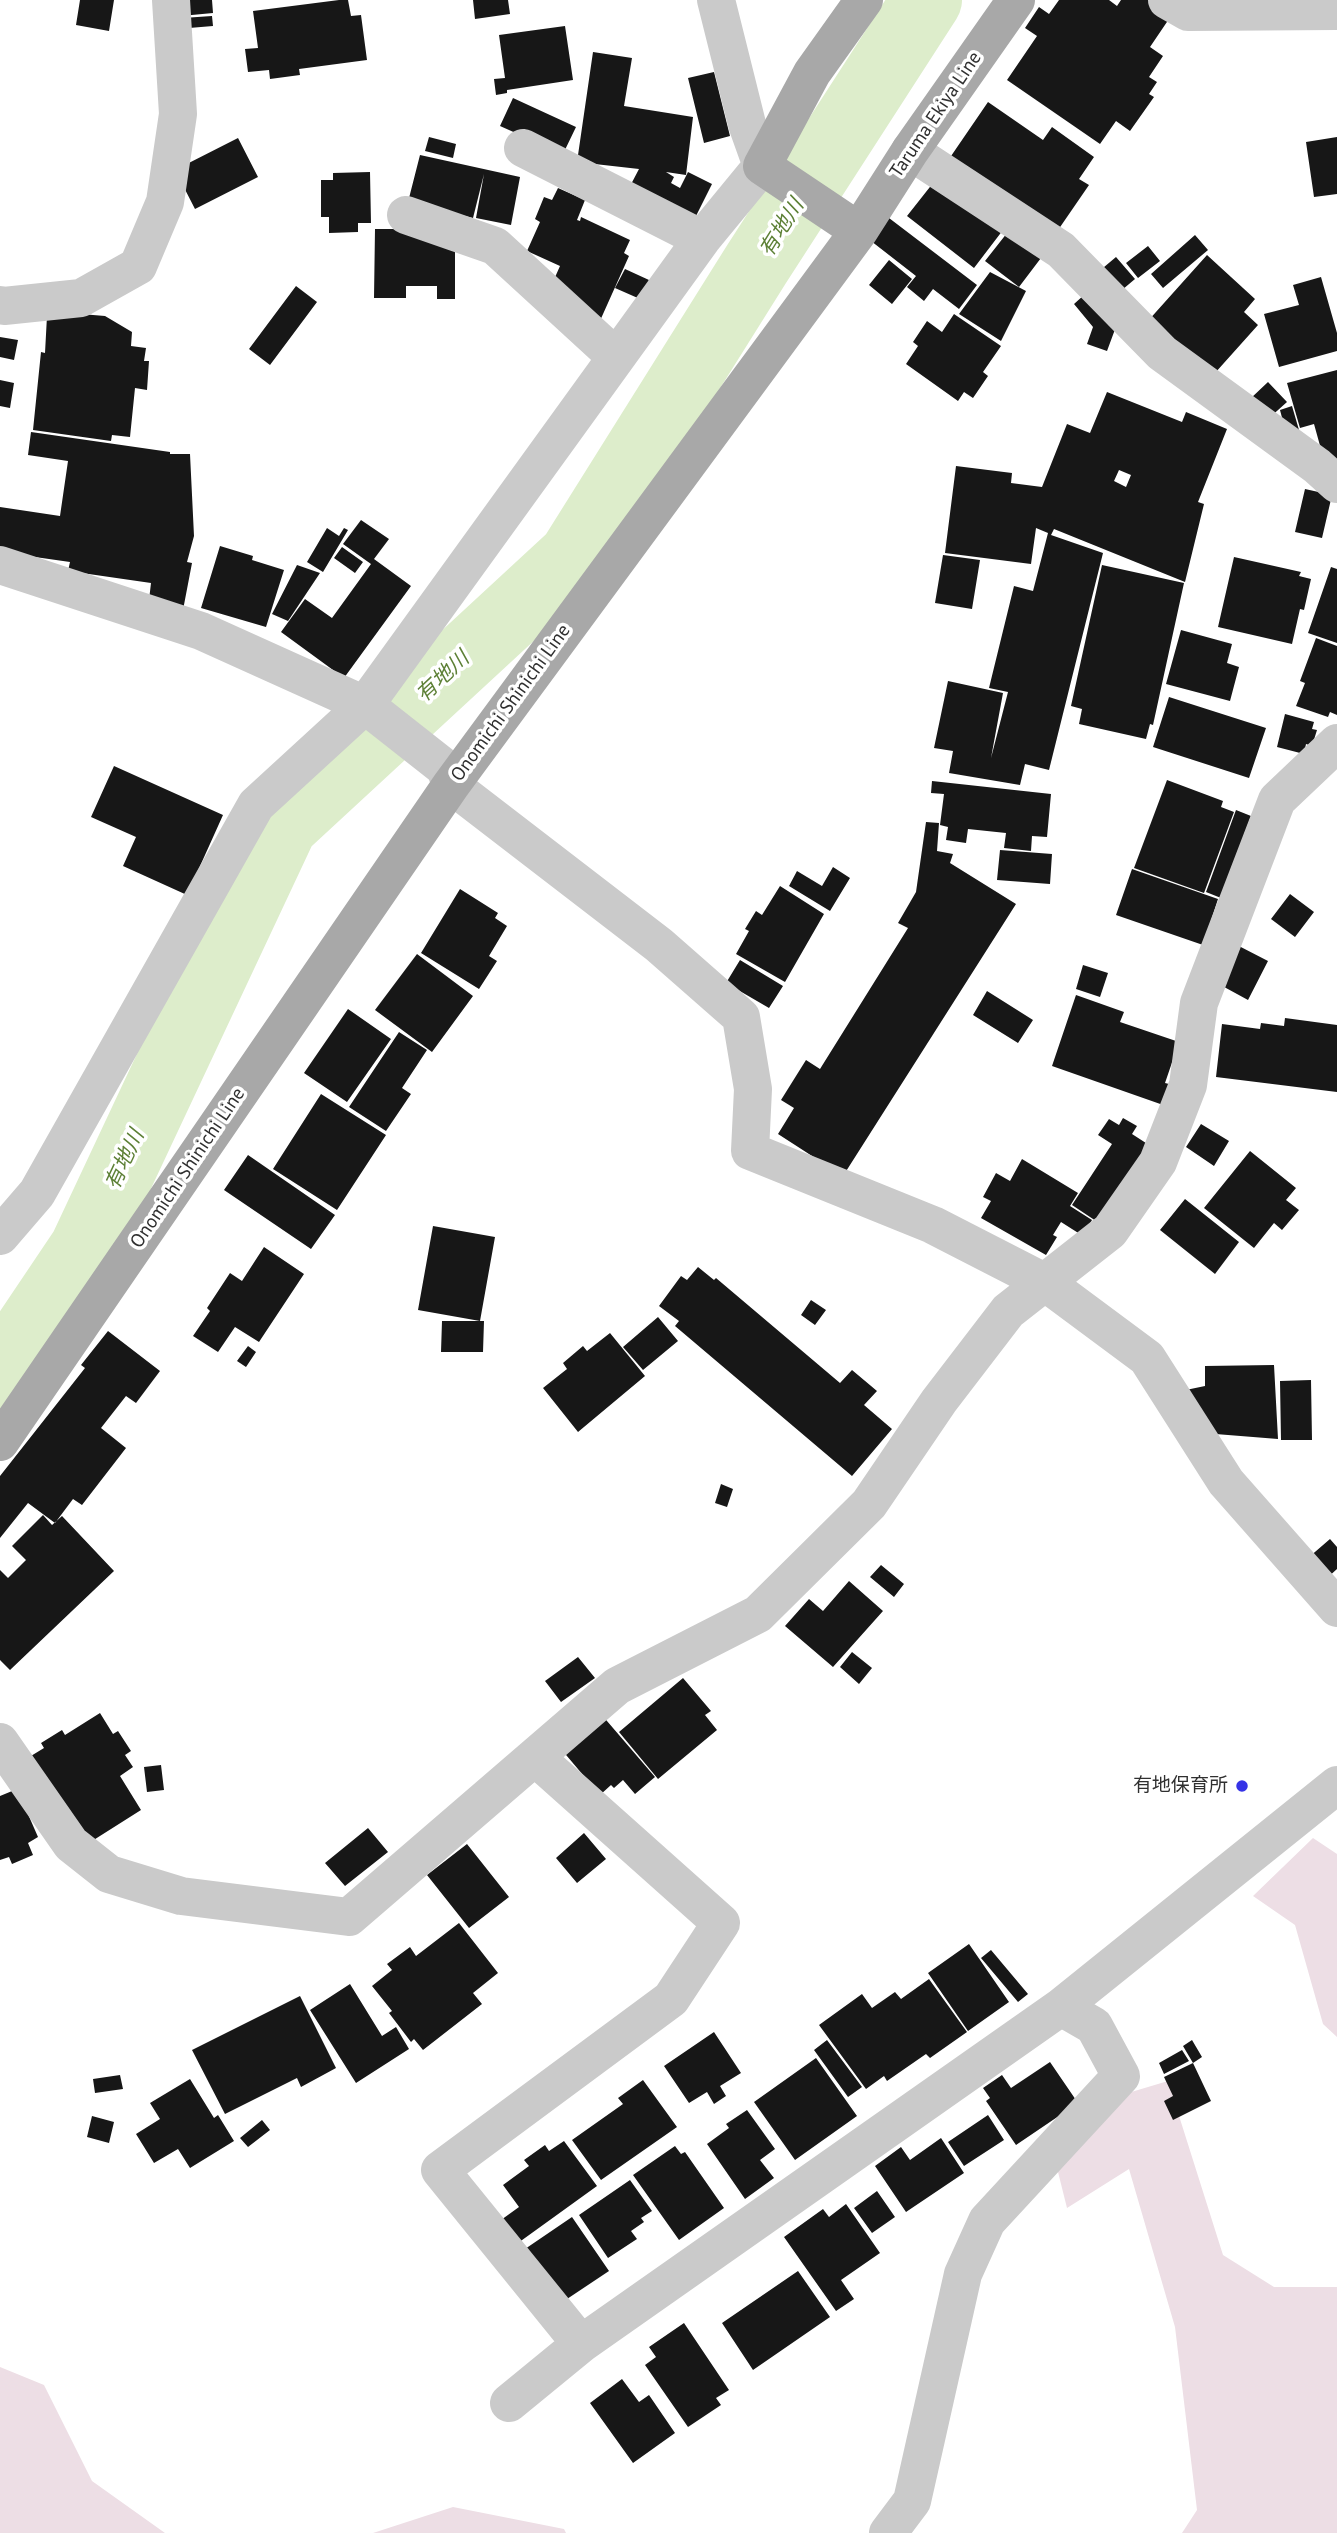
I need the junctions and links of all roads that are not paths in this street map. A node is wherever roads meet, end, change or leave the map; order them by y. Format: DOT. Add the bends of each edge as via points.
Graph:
graph roads {
  1 [pos="171,0"];
  2 [pos="716,0"];
  3 [pos="864,0"];
  4 [pos="1016,0"];
  5 [pos="1167,0"];
  6 [pos="1337,11"];
  7 [pos="523,148"];
  8 [pos="910,151"];
  9 [pos="768,170"];
  10 [pos="406,215"];
  11 [pos="852,226"];
  12 [pos="702,239"];
  13 [pos="0,304"];
  14 [pos="616,357"];
  15 [pos="1337,484"];
  16 [pos="0,565"];
  17 [pos="365,705"];
  18 [pos="1337,743"];
  19 [pos="448,776"];
  20 [pos="0,1236"];
  21 [pos="1046,1283"];
  22 [pos="0,1441"];
  23 [pos="1337,1608"];
  24 [pos="1,1748"];
  25 [pos="536,1758"];
  26 [pos="1337,1785"];
  27 [pos="1060,2007"];
  28 [pos="581,2344"];
  29 [pos="509,2403"];
  30 [pos="888,2533"];
  1 -- 13 [label="street" via="178,114 165,202 138,266 81,298"];
  2 -- 9 [label="street" via="747,124"];
  3 -- 9 [label="main road" via="812,73"];
  4 -- 8 [label="main road, Taruma Ekiya Line"];
  5 -- 6 [label="street" via="1188,12"];
  7 -- 12 [label="street"];
  8 -- 11 [label="main road, Taruma Ekiya Line"];
  8 -- 15 [label="street" via="1061,250 1162,353"];
  9 -- 11 [label="main road"];
  9 -- 12 [label="street"];
  10 -- 14 [label="street" via="495,246"];
  11 -- 19 [label="main road, Onomichi Shinichi Line"];
  12 -- 14 [label="street"];
  14 -- 17 [label="street"];
  16 -- 17 [label="street" via="201,631"];
  17 -- 19 [label="street"];
  17 -- 20 [label="street" via="256,805 37,1193"];
  18 -- 21 [label="street" via="1277,800 1199,1003 1188,1084 1158,1162 1111,1231"];
  19 -- 21 [label="street" via="659,945 741,1017 753,1089 750,1152 933,1225"];
  19 -- 22 [label="main road, Onomichi Shinichi Line"];
  21 -- 23 [label="street" via="1147,1358 1226,1482"];
  21 -- 25 [label="street" via="1008,1311 869,1504 758,1614 617,1686"];
  24 -- 25 [label="street" via="71,1844 109,1874 181,1896 349,1917"];
  25 -- 28 [label="street" via="721,1923 671,1999 440,2171"];
  26 -- 27 [label="street"];
  27 -- 28 [label="street"];
  27 -- 30 [label="street" via="1094,2026 1121,2076 988,2221 963,2274 912,2501"];
  28 -- 29 [label="street"];
}
